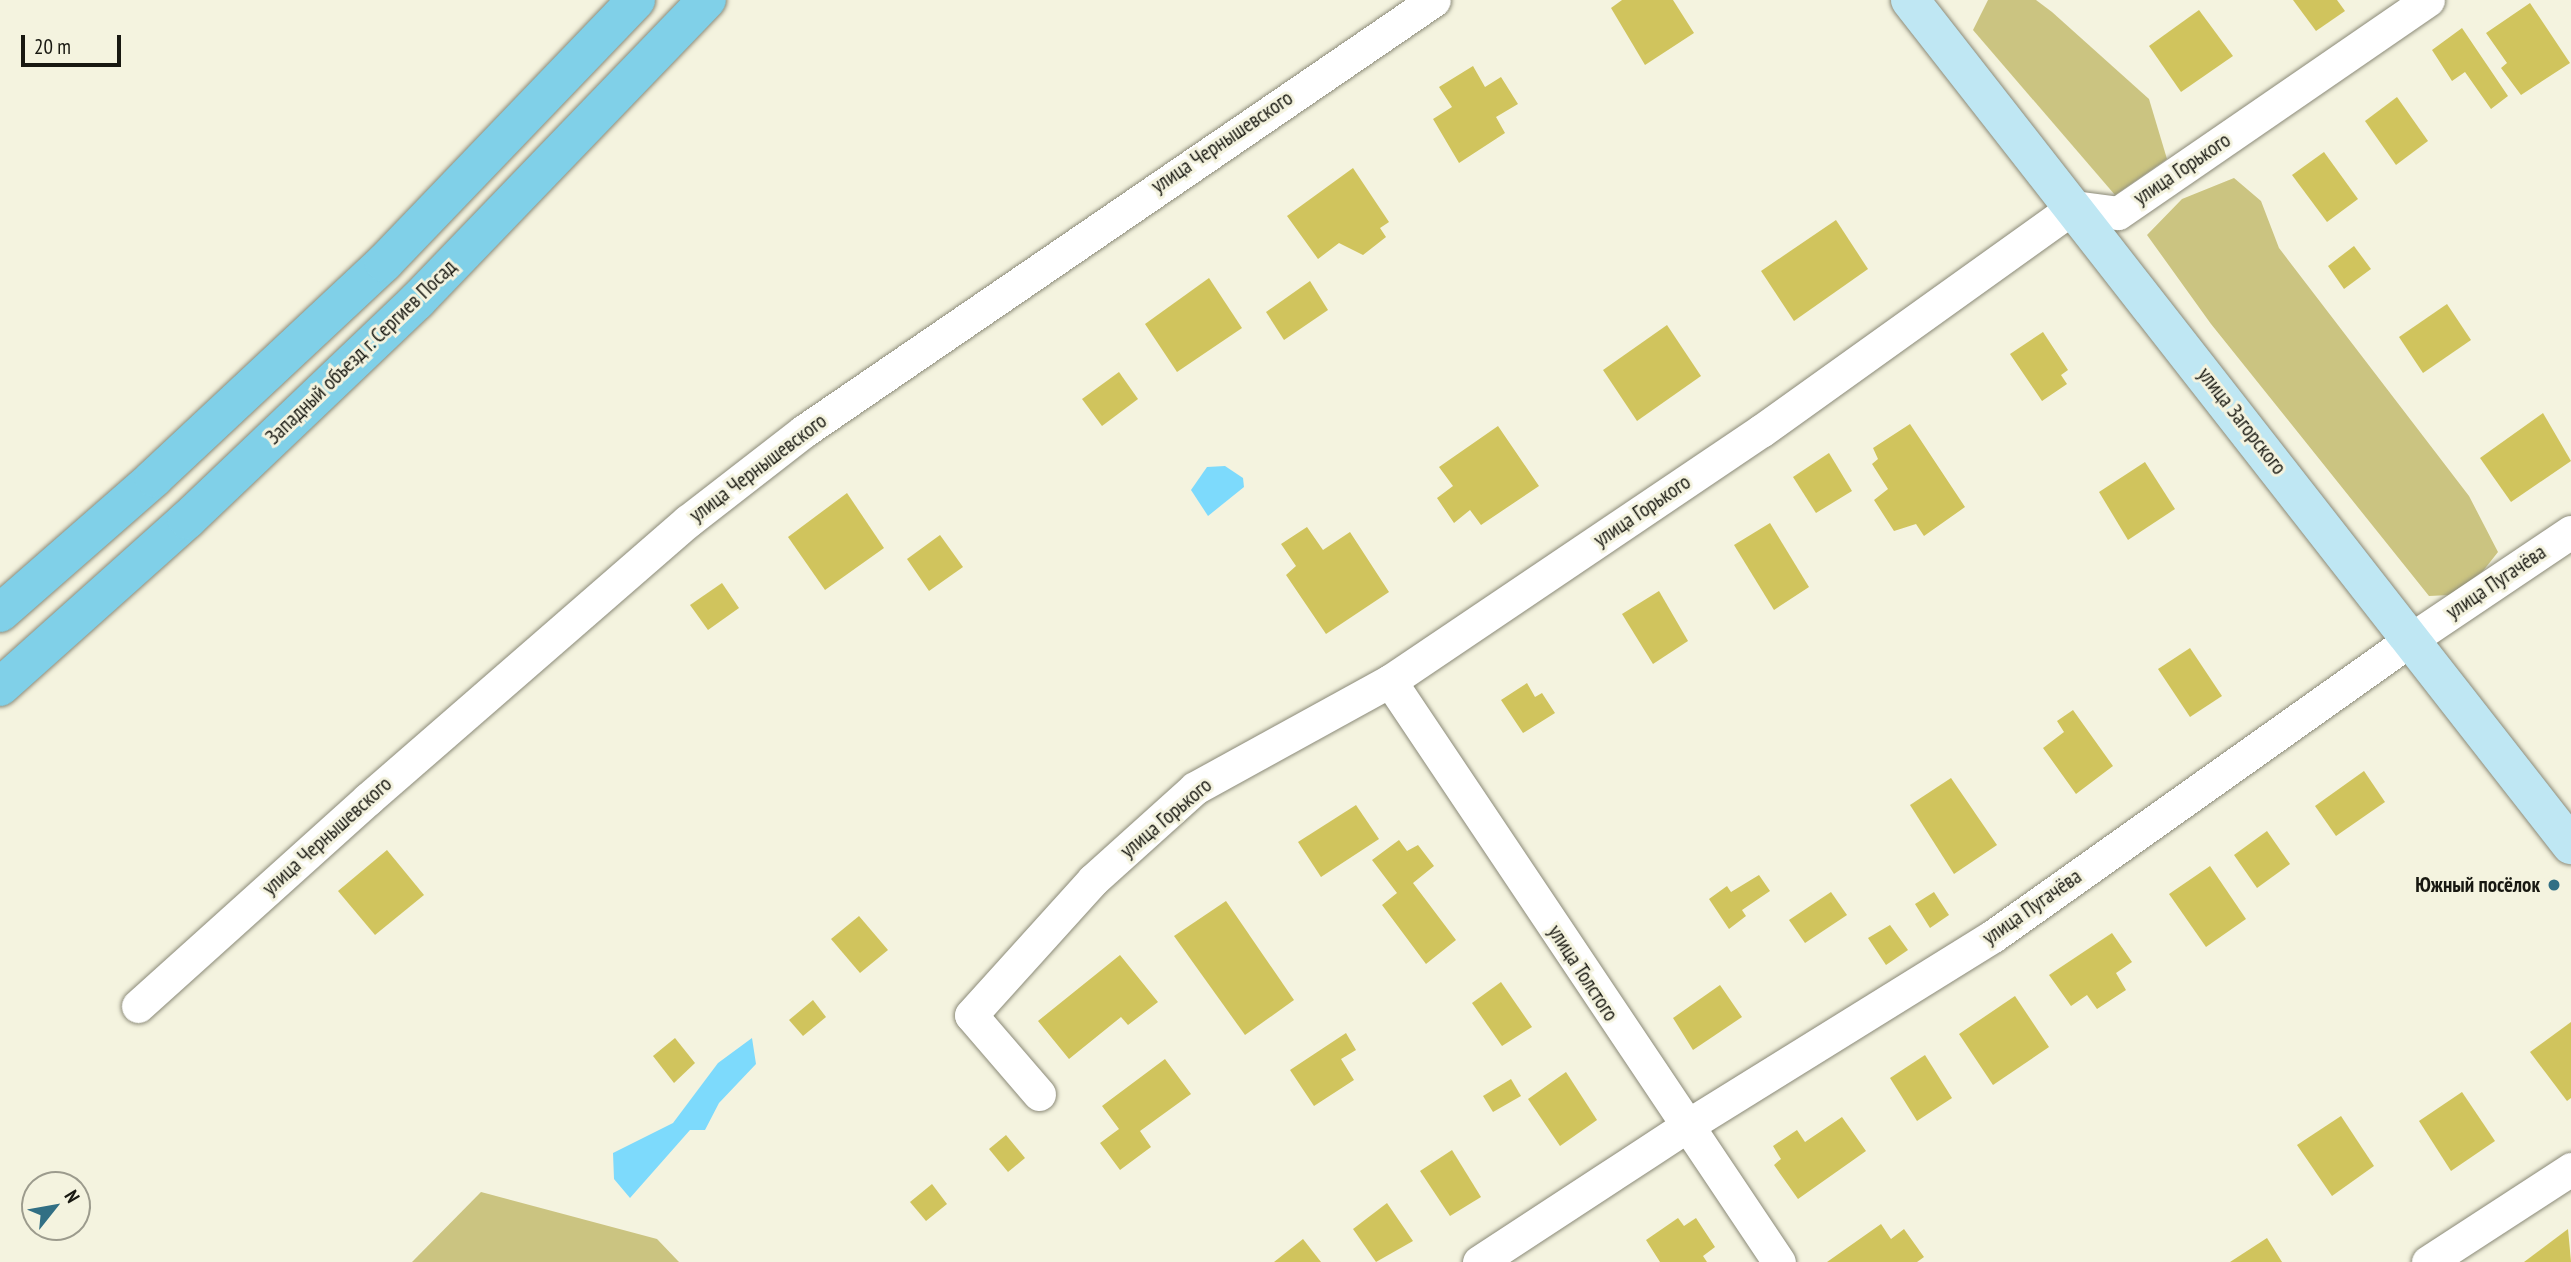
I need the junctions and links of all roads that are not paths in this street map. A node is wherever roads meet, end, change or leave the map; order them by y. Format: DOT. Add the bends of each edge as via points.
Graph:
graph roads {
  1 [pos="636,0"];
  2 [pos="707,0"];
  3 [pos="1434,0"];
  4 [pos="1910,0"];
  5 [pos="2428,0"];
  6 [pos="2074,206"];
  7 [pos="2571,532"];
  8 [pos="0,613"];
  9 [pos="2413,638"];
  10 [pos="1390,681"];
  11 [pos="0,687"];
  12 [pos="2571,845"];
  13 [pos="138,1006"];
  14 [pos="1040,1094"];
  15 [pos="1685,1127"];
  16 [pos="2571,1169"];
  17 [pos="1479,1262"];
  18 [pos="1779,1262"];
  19 [pos="2428,1262"];
  1 -- 8 [label="main road" via="384,264 154,478"];
  2 -- 11 [label="main road, Западный объезд г. Сергиев Посад" via="417,301 187,520"];
  3 -- 13 [label="street, улица Чернышевского" via="804,431 688,521"];
  4 -- 6 [label="main road, улица Загорского"];
  5 -- 6 [label="street, улица Горького" via="2118,213"];
  6 -- 9 [label="main road, улица Загорского"];
  6 -- 10 [label="street, улица Горького" via="1761,431"];
  7 -- 9 [label="street, улица Пугачёва"];
  9 -- 12 [label="main road, улица Загорского"];
  9 -- 15 [label="street, улица Пугачёва" via="1993,936"];
  10 -- 14 [label="street, улица Горького" via="1195,788 1093,880 971,1015"];
  10 -- 15 [label="street, улица Толстого"];
  15 -- 17 [label="street, улица Пугачёва"];
  15 -- 18 [label="street, улица Толстого"];
  16 -- 19 [label="street"];
}
